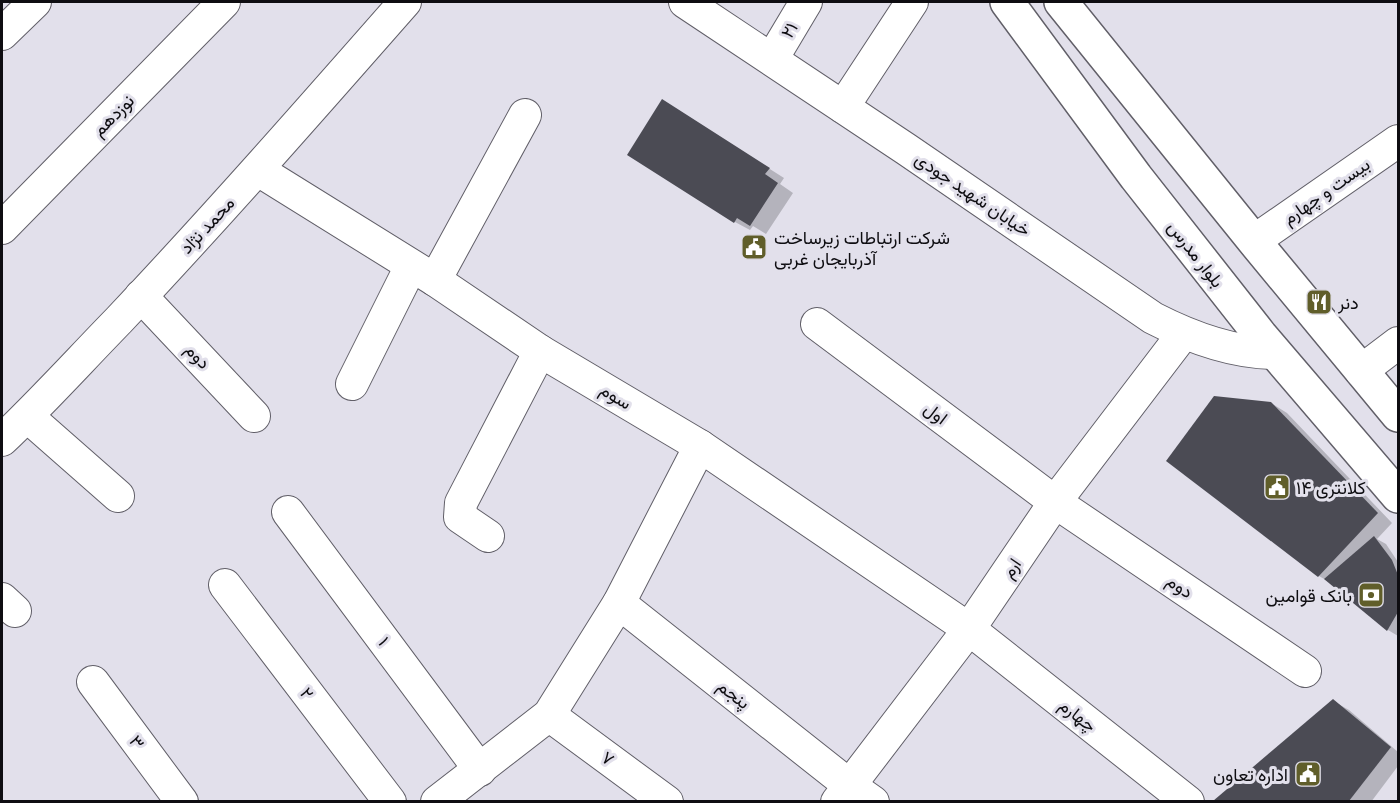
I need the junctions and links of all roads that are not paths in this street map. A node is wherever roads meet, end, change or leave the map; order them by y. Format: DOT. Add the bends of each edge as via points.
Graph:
graph roads {
  1 [pos="35,2"];
  2 [pos="224,2"];
  3 [pos="405,2"];
  4 [pos="685,2"];
  5 [pos="806,2"];
  6 [pos="912,2"];
  7 [pos="1007,2"];
  8 [pos="1060,2"];
  9 [pos="2,34"];
  10 [pos="772,59"];
  11 [pos="843,107"];
  12 [pos="525,115"];
  13 [pos="1398,141"];
  14 [pos="258,170"];
  15 [pos="2,228"];
  16 [pos="1254,241"];
  17 [pos="423,273"];
  18 [pos="141,296"];
  19 [pos="818,324"];
  20 [pos="1183,334"];
  21 [pos="1398,344"];
  22 [pos="540,351"];
  23 [pos="1275,353"];
  24 [pos="1362,371"];
  25 [pos="352,384"];
  26 [pos="1398,415"];
  27 [pos="27,416"];
  28 [pos="255,416"];
  29 [pos="2,440"];
  30 [pos="700,446"];
  31 [pos="118,496"];
  32 [pos="1398,496"];
  33 [pos="1055,502"];
  34 [pos="288,512"];
  35 [pos="488,536"];
  36 [pos="225,585"];
  37 [pos="619,603"];
  38 [pos="969,630"];
  39 [pos="1305,671"];
  40 [pos="93,682"];
  41 [pos="549,715"];
  42 [pos="480,770"];
  43 [pos="853,796"];
  44 [pos="182,801"];
  45 [pos="390,801"];
  46 [pos="437,801"];
  47 [pos="667,801"];
  48 [pos="1188,801"];
  1 -- 9 [label="street"];
  2 -- 15 [label="street, نوزدهم"];
  3 -- 14 [label="street, محمد نژاد"];
  4 -- 10 [label="street, خیابان شهید جودی"];
  5 -- 10 [label="street, ۲۱"];
  6 -- 11 [label="street"];
  7 -- 23 [label="main road, بلوار مدرس" via="1136,177"];
  8 -- 16 [label="main road"];
  10 -- 11 [label="street, خیابان شهید جودی"];
  11 -- 20 [label="street, خیابان شهید جودی" via="1153,318"];
  12 -- 17 [label="street"];
  13 -- 16 [label="street, بیست و چهارم"];
  14 -- 17 [label="street, سوم"];
  14 -- 18 [label="street, محمد نژاد"];
  16 -- 24 [label="main road"];
  17 -- 22 [label="street, سوم"];
  17 -- 25 [label="street"];
  18 -- 27 [label="street, محمد نژاد"];
  18 -- 28 [label="street, دوم"];
  19 -- 33 [label="street, اول"];
  20 -- 23 [label="street, خیابان شهید جودی" via="1256,353"];
  20 -- 33 [label="street, ارم"];
  21 -- 24 [label="street"];
  22 -- 30 [label="street, سوم"];
  22 -- 35 [label="street" via="460,503 460,518"];
  23 -- 32 [label="main road, بلوار مدرس"];
  24 -- 26 [label="main road"];
  27 -- 29 [label="street, محمد نژاد"];
  27 -- 31 [label="street"];
  30 -- 37 [label="street"];
  30 -- 38 [label="street, سوم"];
  33 -- 38 [label="street, ارم"];
  33 -- 39 [label="street, دوم"];
  34 -- 42 [label="street, ۱"];
  36 -- 45 [label="street, ۲"];
  37 -- 41 [label="street"];
  37 -- 43 [label="street, پنجم"];
  38 -- 43 [label="street, ارم"];
  38 -- 48 [label="street, چهارم"];
  40 -- 44 [label="street, ۳"];
  41 -- 42 [label="street"];
  41 -- 47 [label="street, ۷"];
  42 -- 46 [label="street"];
}
